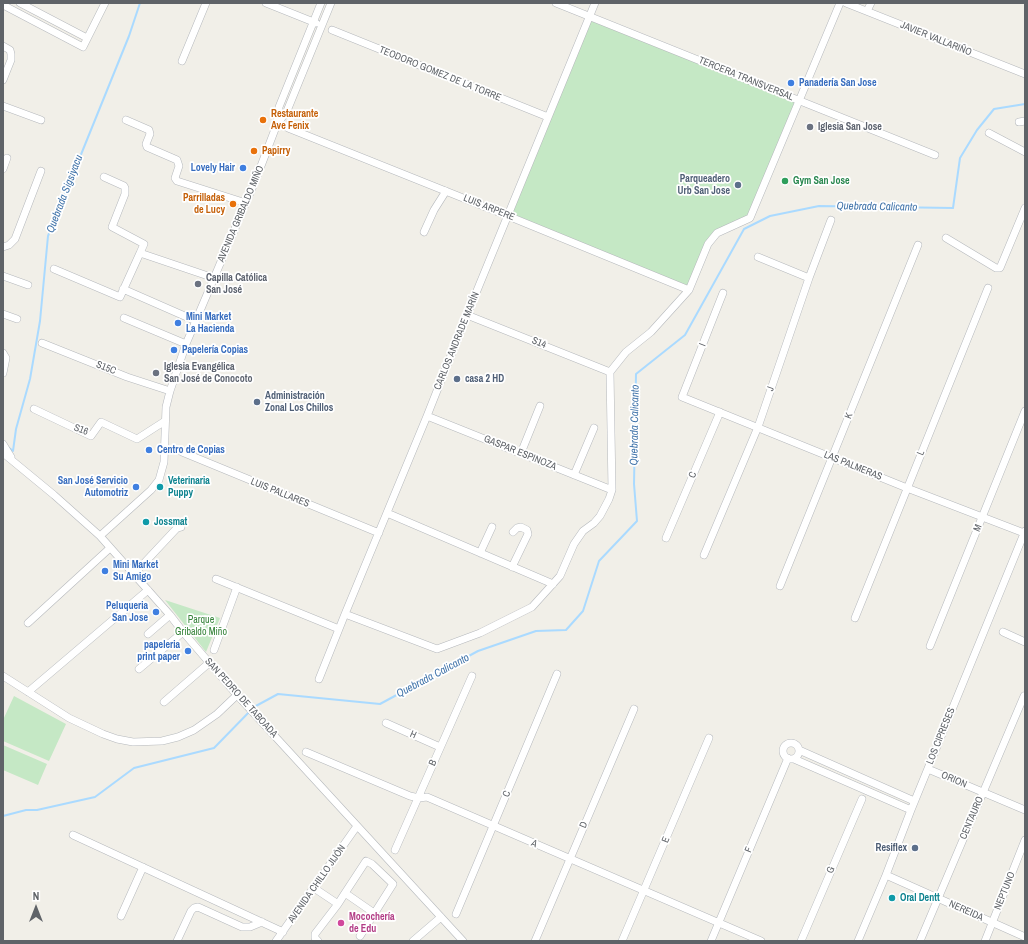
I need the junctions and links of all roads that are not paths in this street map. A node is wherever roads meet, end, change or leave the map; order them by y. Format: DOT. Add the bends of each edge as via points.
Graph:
graph roads {
  1 [pos="20,3"];
  2 [pos="105,3"];
  3 [pos="206,3"];
  4 [pos="266,3"];
  5 [pos="321,3"];
  6 [pos="332,3"];
  7 [pos="556,3"];
  8 [pos="596,3"];
  9 [pos="840,3"];
  10 [pos="846,3"];
  11 [pos="871,3"];
  12 [pos="3,5"];
  13 [pos="867,11"];
  14 [pos="590,16"];
  15 [pos="313,22"];
  16 [pos="322,26"];
  17 [pos="332,30"];
  18 [pos="87,38"];
  19 [pos="3,46"];
  20 [pos="182,61"];
  21 [pos="1025,65"];
  22 [pos="1023,73"];
  23 [pos="3,80"];
  24 [pos="800,101"];
  25 [pos="3,106"];
  26 [pos="548,117"];
  27 [pos="41,120"];
  28 [pos="126,120"];
  29 [pos="277,124"];
  30 [pos="288,128"];
  31 [pos="989,133"];
  32 [pos="1025,152"];
  33 [pos="935,155"];
  34 [pos="7,158"];
  35 [pos="3,169"];
  36 [pos="41,171"];
  37 [pos="104,177"];
  38 [pos="446,191"];
  39 [pos="246,204"];
  40 [pos="1025,210"];
  41 [pos="508,216"];
  42 [pos="831,220"];
  43 [pos="424,232"];
  44 [pos="946,238"];
  45 [pos="918,245"];
  46 [pos="3,247"];
  47 [pos="140,253"];
  48 [pos="758,257"];
  49 [pos="54,269"];
  50 [pos="3,276"];
  51 [pos="214,278"];
  52 [pos="809,278"];
  53 [pos="28,285"];
  54 [pos="988,288"];
  55 [pos="123,290"];
  56 [pos="689,290"];
  57 [pos="723,293"];
  58 [pos="3,314"];
  59 [pos="467,315"];
  60 [pos="124,318"];
  61 [pos="17,319"];
  62 [pos="196,321"];
  63 [pos="42,343"];
  64 [pos="186,344"];
  65 [pos="3,353"];
  66 [pos="610,372"];
  67 [pos="3,373"];
  68 [pos="170,391"];
  69 [pos="682,397"];
  70 [pos="540,406"];
  71 [pos="34,409"];
  72 [pos="1025,411"];
  73 [pos="720,412"];
  74 [pos="427,416"];
  75 [pos="165,421"];
  76 [pos="758,427"];
  77 [pos="594,428"];
  78 [pos="3,444"];
  79 [pos="182,452"];
  80 [pos="3,453"];
  81 [pos="521,453"];
  82 [pos="832,457"];
  83 [pos="13,461"];
  84 [pos="574,475"];
  85 [pos="907,488"];
  86 [pos="612,490"];
  87 [pos="387,513"];
  88 [pos="982,518"];
  89 [pos="181,527"];
  90 [pos="492,527"];
  91 [pos="513,532"];
  92 [pos="1024,532"];
  93 [pos="379,533"];
  94 [pos="100,536"];
  95 [pos="666,538"];
  96 [pos="110,548"];
  97 [pos="480,553"];
  98 [pos="704,555"];
  99 [pos="512,567"];
  100 [pos="133,575"];
  101 [pos="216,579"];
  102 [pos="553,584"];
  103 [pos="780,586"];
  104 [pos="237,587"];
  105 [pos="148,590"];
  106 [pos="345,614"];
  107 [pos="170,615"];
  108 [pos="855,618"];
  109 [pos="28,623"];
  110 [pos="339,629"];
  111 [pos="182,632"];
  112 [pos="1002,632"];
  113 [pos="148,634"];
  114 [pos="1025,642"];
  115 [pos="930,646"];
  116 [pos="214,650"];
  117 [pos="209,662"];
  118 [pos="139,669"];
  119 [pos="557,674"];
  120 [pos="3,676"];
  121 [pos="472,676"];
  122 [pos="319,679"];
  123 [pos="28,692"];
  124 [pos="237,695"];
  125 [pos="1024,696"];
  126 [pos="164,702"];
  127 [pos="634,708"];
  128 [pos="386,723"];
  129 [pos="709,738"];
  130 [pos="440,747"];
  131 [pos="799,750"];
  132 [pos="306,752"];
  133 [pos="791,759"];
  134 [pos="928,769"];
  135 [pos="983,792"];
  136 [pos="419,798"];
  137 [pos="862,799"];
  138 [pos="914,801"];
  139 [pos="911,810"];
  140 [pos="1025,810"];
  141 [pos="357,826"];
  142 [pos="494,826"];
  143 [pos="73,835"];
  144 [pos="1025,840"];
  145 [pos="395,850"];
  146 [pos="570,860"];
  147 [pos="143,867"];
  148 [pos="886,876"];
  149 [pos="314,888"];
  150 [pos="644,890"];
  151 [pos="345,893"];
  152 [pos="937,898"];
  153 [pos="338,904"];
  154 [pos="374,913"];
  155 [pos="456,914"];
  156 [pos="121,916"];
  157 [pos="440,917"];
  158 [pos="262,922"];
  159 [pos="719,922"];
  160 [pos="992,923"];
  161 [pos="283,932"];
  162 [pos="360,936"];
  163 [pos="1025,937"];
  164 [pos="177,941"];
  165 [pos="276,941"];
  166 [pos="318,941"];
  167 [pos="413,941"];
  168 [pos="463,941"];
  169 [pos="535,941"];
  170 [pos="622,941"];
  171 [pos="711,941"];
  172 [pos="761,941"];
  173 [pos="801,941"];
  174 [pos="858,941"];
  175 [pos="920,941"];
  176 [pos="985,941"];
  1 -- 18 [label="street"];
  2 -- 18 [label="street"];
  3 -- 20 [label="street"];
  4 -- 15 [label="street"];
  5 -- 15 [label="street, AVENIDA GRIBALDO MIÑO"];
  6 -- 16 [label="street, AVENIDA GRIBALDO MIÑO"];
  7 -- 14 [label="street, TERCERA TRANSVERSAL"];
  8 -- 14 [label="street, CARLOS ANDRADE MARÍN"];
  9 -- 24 [label="street"];
  10 -- 13 [label="street, JAVIER VALLARIÑO"];
  11 -- 13 [label="street"];
  12 -- 18 [label="street" via="83,47"];
  13 -- 22 [label="street, JAVIER VALLARIÑO"];
  14 -- 24 [label="street, TERCERA TRANSVERSAL"];
  14 -- 26 [label="street, CARLOS ANDRADE MARÍN"];
  15 -- 16 [label="street"];
  15 -- 29 [label="street, AVENIDA GRIBALDO MIÑO" via="278,107"];
  16 -- 29 [label="street, AVENIDA GRIBALDO MIÑO" via="287,111"];
  17 -- 26 [label="street, TEODORO GOMEZ DE LA TORRE"];
  19 -- 23 [label="street" via="10,50 11,54"];
  21 -- 22 [label="street"];
  24 -- 33 [label="street, TERCERA TRANSVERSAL"];
  24 -- 56 [label="street" via="750,218 718,233 708,244"];
  25 -- 27 [label="street"];
  26 -- 41 [label="street, CARLOS ANDRADE MARÍN"];
  28 -- 39 [label="street" via="149,130 147,147 177,160 179,166 176,181"];
  29 -- 39 [label="street, AVENIDA GRIBALDO MIÑO"];
  30 -- 38 [label="street, LUIS ARPERE"];
  31 -- 32 [label="street"];
  34 -- 35 [label="street"];
  36 -- 46 [label="street" via="15,239"];
  37 -- 47 [label="street" via="125,188 112,227 144,244"];
  38 -- 41 [label="street, LUIS ARPERE"];
  38 -- 43 [label="street"];
  39 -- 51 [label="street, AVENIDA GRIBALDO MIÑO"];
  40 -- 44 [label="street" via="1000,268"];
  41 -- 56 [label="street, LUIS ARPERE"];
  41 -- 59 [label="street, CARLOS ANDRADE MARÍN"];
  42 -- 52 [label="street, J"];
  45 -- 82 [label="street, K"];
  47 -- 51 [label="street"];
  47 -- 55 [label="street"];
  48 -- 52 [label="street"];
  49 -- 55 [label="street" via="120,297"];
  50 -- 53 [label="street"];
  51 -- 62 [label="street, AVENIDA GRIBALDO MIÑO"];
  52 -- 76 [label="street, J"];
  54 -- 85 [label="street, L"];
  55 -- 62 [label="street"];
  56 -- 66 [label="street" via="651,332 626,352"];
  57 -- 69 [label="street, I"];
  58 -- 61 [label="street"];
  59 -- 66 [label="street, S14"];
  59 -- 74 [label="street, CARLOS ANDRADE MARÍN"];
  60 -- 64 [label="street"];
  62 -- 64 [label="street, AVENIDA GRIBALDO MIÑO"];
  63 -- 68 [label="street, S15C"];
  64 -- 68 [label="street, AVENIDA GRIBALDO MIÑO"];
  65 -- 67 [label="street" via="6,358"];
  66 -- 86 [label="street"];
  68 -- 75 [label="street, AVENIDA GRIBALDO MIÑO"];
  69 -- 73 [label="street, LAS PALMERAS"];
  70 -- 81 [label="street"];
  71 -- 75 [label="street, S16" via="91,436 101,422 137,440"];
  72 -- 88 [label="street, M"];
  73 -- 76 [label="street, LAS PALMERAS"];
  73 -- 95 [label="street, C"];
  74 -- 81 [label="street, GASPAR ESPINOZA"];
  74 -- 87 [label="street, CARLOS ANDRADE MARÍN"];
  75 -- 94 [label="street, AVENIDA GRIBALDO MIÑO" via="164,462 159,480"];
  76 -- 82 [label="street, LAS PALMERAS"];
  76 -- 98 [label="street, J"];
  77 -- 84 [label="street"];
  78 -- 83 [label="street, SAN PEDRO DE TABOADA"];
  79 -- 93 [label="street, LUIS PALLARES"];
  80 -- 83 [label="street, SAN PEDRO DE TABOADA"];
  81 -- 84 [label="street, GASPAR ESPINOZA"];
  82 -- 85 [label="street, LAS PALMERAS"];
  82 -- 103 [label="street, K"];
  83 -- 94 [label="street, SAN PEDRO DE TABOADA"];
  84 -- 86 [label="street, GASPAR ESPINOZA"];
  85 -- 88 [label="street, LAS PALMERAS"];
  85 -- 108 [label="street, L"];
  86 -- 102 [label="street" via="600,516 583,531 574,544 560,576"];
  87 -- 93 [label="street, CARLOS ANDRADE MARÍN"];
  87 -- 97 [label="street" via="448,536"];
  88 -- 92 [label="street, LAS PALMERAS"];
  88 -- 115 [label="street, M"];
  89 -- 100 [label="street" via="176,528"];
  90 -- 97 [label="street"];
  91 -- 99 [label="street" via="522,527 528,534"];
  92 -- 134 [label="street, LOS CIPRESES"];
  93 -- 106 [label="street, CARLOS ANDRADE MARÍN"];
  94 -- 96 [label="street, SAN PEDRO DE TABOADA"];
  96 -- 100 [label="street, SAN PEDRO DE TABOADA"];
  96 -- 109 [label="street"];
  97 -- 99 [label="street"];
  99 -- 102 [label="street"];
  100 -- 105 [label="street, SAN PEDRO DE TABOADA"];
  101 -- 104 [label="street"];
  102 -- 106 [label="street" via="532,608 480,633 437,649"];
  104 -- 110 [label="street"];
  104 -- 116 [label="street"];
  105 -- 107 [label="street, SAN PEDRO DE TABOADA"];
  105 -- 123 [label="street"];
  106 -- 110 [label="street, CARLOS ANDRADE MARÍN"];
  107 -- 111 [label="street, SAN PEDRO DE TABOADA"];
  107 -- 113 [label="street"];
  110 -- 122 [label="street, CARLOS ANDRADE MARÍN"];
  111 -- 117 [label="street, SAN PEDRO DE TABOADA"];
  111 -- 118 [label="street"];
  112 -- 114 [label="street"];
  117 -- 124 [label="street, SAN PEDRO DE TABOADA"];
  117 -- 126 [label="street"];
  119 -- 142 [label="street, C"];
  120 -- 123 [label="street"];
  121 -- 130 [label="street, B"];
  123 -- 124 [label="street" via="69,718 103,734 133,742 162,741 194,730 218,714"];
  124 -- 141 [label="street, SAN PEDRO DE TABOADA"];
  125 -- 135 [label="street, CENTAURO"];
  127 -- 146 [label="street, D"];
  128 -- 130 [label="street, H"];
  129 -- 150 [label="street, E"];
  130 -- 136 [label="street, B"];
  131 -- 133 [label="street" via="798,756"];
  131 -- 133 [label="street" via="796,745 788,745 784,751"];
  131 -- 138 [label="street"];
  132 -- 136 [label="street, A"];
  133 -- 139 [label="street"];
  133 -- 159 [label="street, F"];
  134 -- 135 [label="street, ORION"];
  134 -- 138 [label="street, LOS CIPRESES"];
  135 -- 140 [label="street, ORION"];
  135 -- 152 [label="street, CENTAURO"];
  136 -- 142 [label="street, A" via="427,797"];
  136 -- 145 [label="street, B"];
  137 -- 173 [label="street, G"];
  138 -- 139 [label="street, LOS CIPRESES"];
  139 -- 148 [label="street, LOS CIPRESES"];
  141 -- 149 [label="street, AVENIDA CHILLO JIJÓN"];
  141 -- 157 [label="street, SAN PEDRO DE TABOADA"];
  142 -- 146 [label="street, A"];
  142 -- 155 [label="street, C"];
  143 -- 147 [label="street"];
  144 -- 160 [label="street, NEPTUNO"];
  146 -- 150 [label="street, A"];
  146 -- 169 [label="street, D"];
  147 -- 156 [label="street"];
  147 -- 158 [label="street"];
  148 -- 152 [label="street, NEREIDA"];
  148 -- 174 [label="street, LOS CIPRESES"];
  149 -- 153 [label="street"];
  149 -- 161 [label="street, AVENIDA CHILLO JIJÓN"];
  150 -- 159 [label="street, A"];
  150 -- 170 [label="street, E"];
  151 -- 153 [label="street"];
  151 -- 154 [label="street"];
  151 -- 154 [label="street" via="366,861 372,864 393,884"];
  152 -- 160 [label="street, NEREIDA"];
  152 -- 175 [label="street, CENTAURO"];
  153 -- 166 [label="street" via="315,934"];
  154 -- 162 [label="street"];
  157 -- 167 [label="street"];
  157 -- 168 [label="street, SAN PEDRO DE TABOADA"];
  158 -- 161 [label="street"];
  158 -- 164 [label="street" via="242,927 198,906 191,911"];
  159 -- 171 [label="street, F"];
  159 -- 172 [label="street, A"];
  160 -- 163 [label="street, NEREIDA"];
  160 -- 176 [label="street, NEPTUNO"];
  161 -- 165 [label="street, AVENIDA CHILLO JIJÓN"];
}
